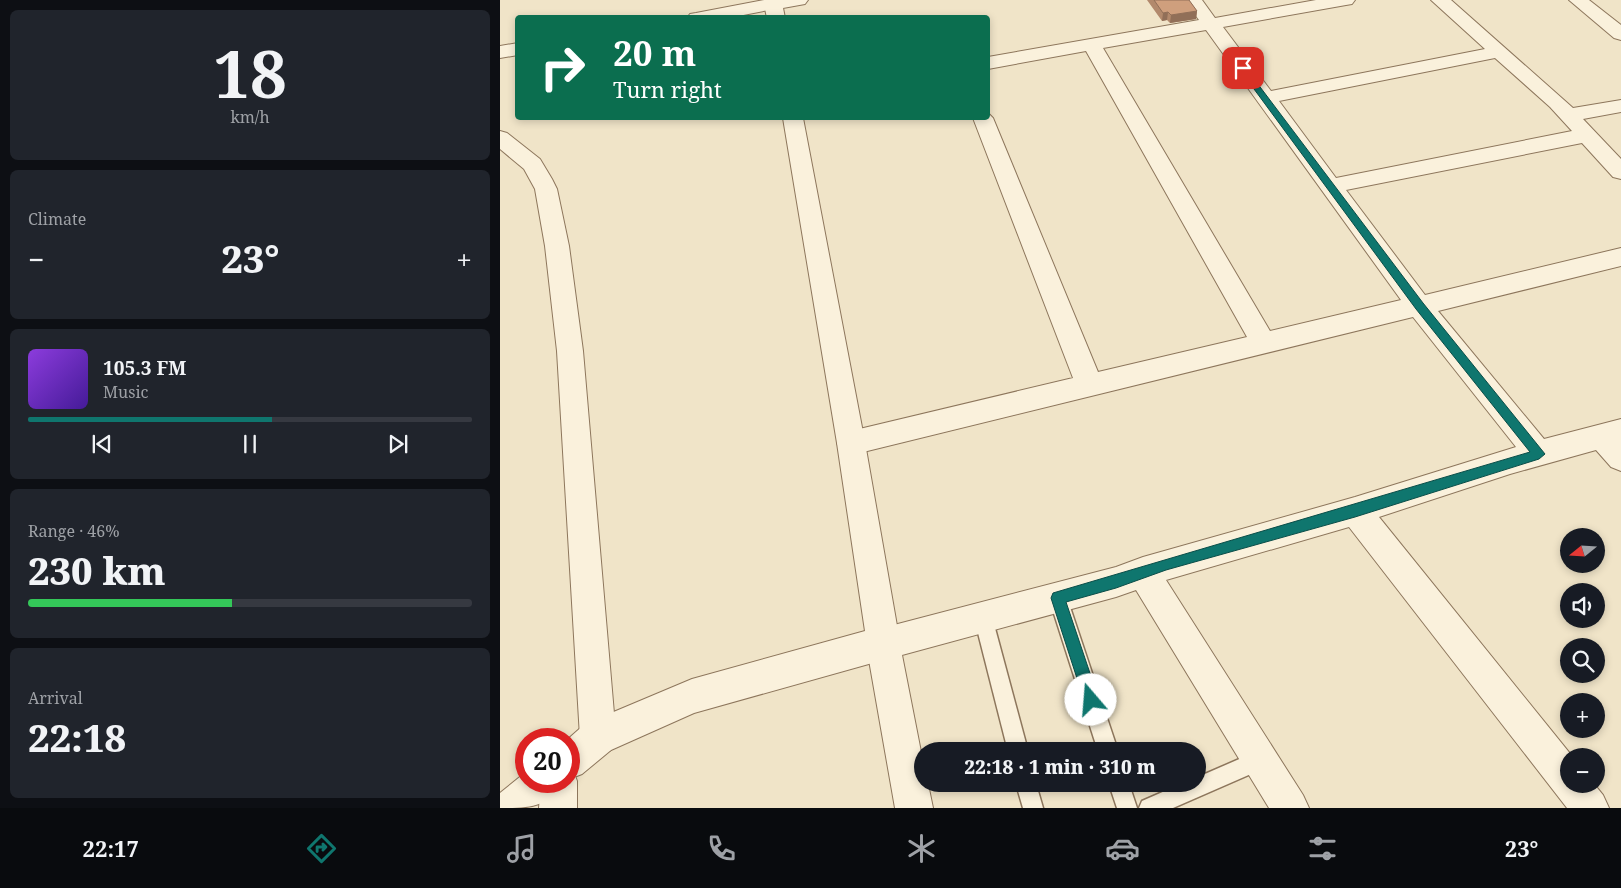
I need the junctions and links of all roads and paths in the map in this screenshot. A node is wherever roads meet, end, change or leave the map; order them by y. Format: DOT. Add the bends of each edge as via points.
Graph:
graph roads {
  1 [pos="799,0"];
  2 [pos="1192,0"];
  3 [pos="1346,0"];
  4 [pos="1440,0"];
  5 [pos="1578,0"];
  6 [pos="774,7"];
  7 [pos="717,15"];
  8 [pos="1210,24"];
  9 [pos="1621,34"];
  10 [pos="1092,45"];
  11 [pos="515,50"];
  12 [pos="500,52"];
  13 [pos="1499,52"];
  14 [pos="990,63"];
  15 [pos="1264,98"];
  16 [pos="1621,106"];
  17 [pos="1568,115"];
  18 [pos="793,120"];
  19 [pos="984,120"];
  20 [pos="1586,135"];
  21 [pos="500,138"];
  22 [pos="1621,172"];
  23 [pos="1330,186"];
  24 [pos="1621,257"];
  25 [pos="1419,306"];
  26 [pos="1264,344"];
  27 [pos="1090,386"];
  28 [pos="1615,442"];
  29 [pos="851,443"];
  30 [pos="1539,454"];
  31 [pos="1355,511"];
  32 [pos="1143,572"];
  33 [pos="1058,598"];
  34 [pos="983,617"];
  35 [pos="883,643"];
  36 [pos="598,737"];
  37 [pos="1016,742"];
  38 [pos="1105,742"];
  39 [pos="580,752"];
  40 [pos="1260,760"];
  41 [pos="1560,770"];
  42 [pos="1028,792"];
  43 [pos="1122,792"];
  44 [pos="529,793"];
  45 [pos="559,793"];
  46 [pos="1578,793"];
  47 [pos="511,808"];
  48 [pos="558,808"];
  49 [pos="914,808"];
  50 [pos="1033,808"];
  51 [pos="1127,808"];
  52 [pos="1149,808"];
  53 [pos="1290,808"];
  54 [pos="1590,808"];
  1 -- 6 [label="street"];
  2 -- 8 [label="street"];
  3 -- 8 [label="street"];
  4 -- 13 [label="street"];
  5 -- 9 [label="street"];
  6 -- 7 [label="street"];
  8 -- 10 [label="street"];
  8 -- 15 [label="street"];
  10 -- 14 [label="street"];
  10 -- 26 [label="street"];
  11 -- 12 [label="street"];
  13 -- 15 [label="street"];
  13 -- 17 [label="street"];
  15 -- 23 [label="street"];
  16 -- 17 [label="street"];
  17 -- 20 [label="street"];
  18 -- 29 [label="street"];
  19 -- 27 [label="street"];
  20 -- 22 [label="street"];
  20 -- 23 [label="street"];
  21 -- 36 [label="street" via="532,164 541,179 552,215 570,351"];
  23 -- 25 [label="street"];
  24 -- 25 [label="street"];
  25 -- 26 [label="street"];
  25 -- 30 [label="street"];
  26 -- 27 [label="street"];
  27 -- 29 [label="street"];
  28 -- 30 [label="street"];
  29 -- 35 [label="street"];
  30 -- 31 [label="street"];
  31 -- 32 [label="street"];
  31 -- 41 [label="street"];
  32 -- 33 [label="street"];
  32 -- 40 [label="street"];
  33 -- 34 [label="street"];
  33 -- 38 [label="lane"];
  34 -- 35 [label="street"];
  34 -- 37 [label="lane"];
  35 -- 36 [label="street" via="692,696"];
  35 -- 49 [label="street"];
  36 -- 39 [label="street"];
  40 -- 52 [label="lane"];
  40 -- 53 [label="street"];
  42 -- 50 [label="lane"];
  43 -- 51 [label="lane"];
  44 -- 47 [label="street"];
  45 -- 48 [label="street"];
  46 -- 54 [label="street"];
}
